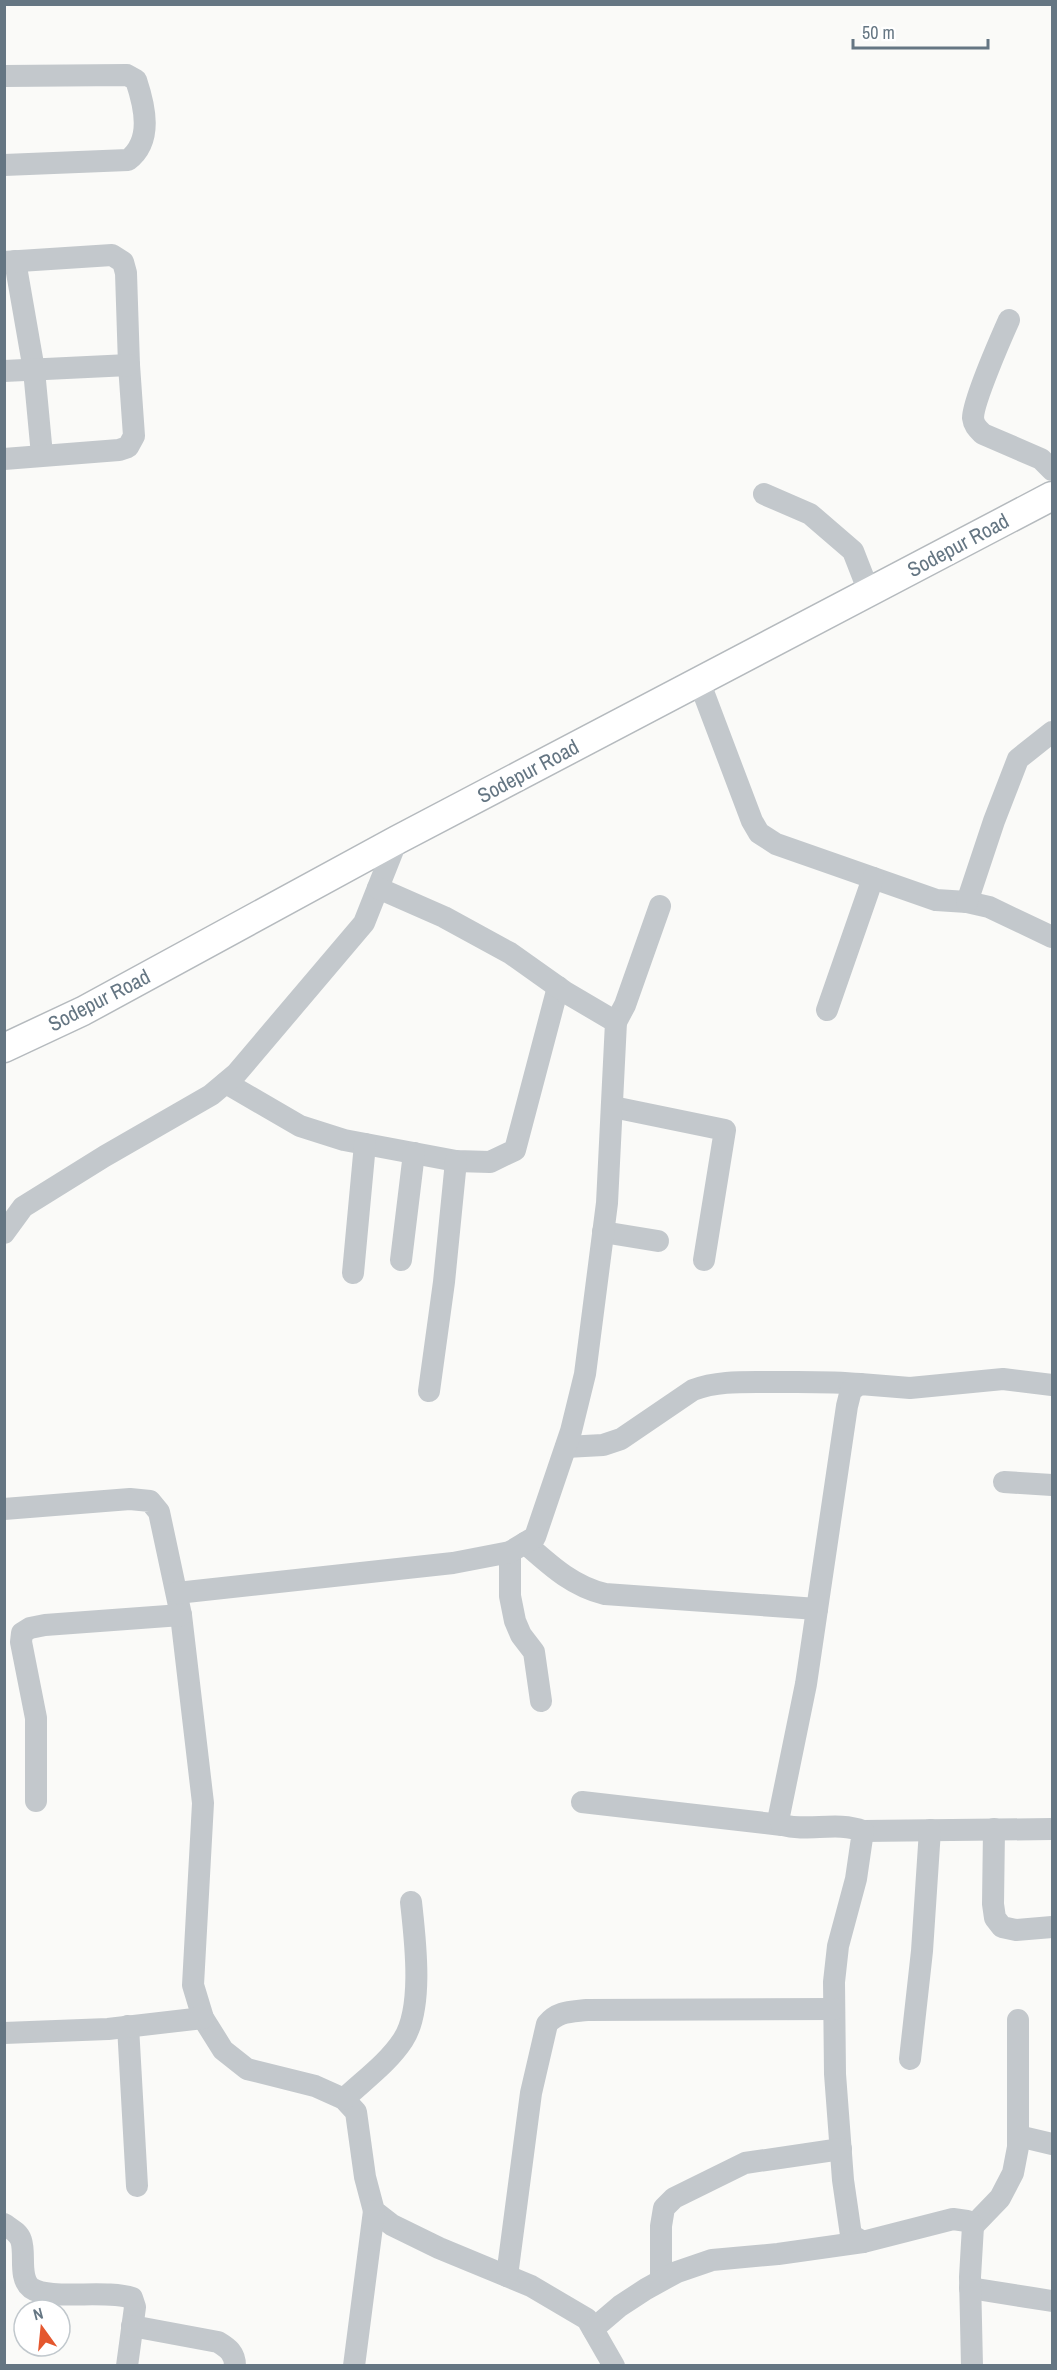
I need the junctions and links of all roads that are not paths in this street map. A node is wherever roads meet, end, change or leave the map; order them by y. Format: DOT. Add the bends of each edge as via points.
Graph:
graph roads {
  1 [pos="4,76"];
  2 [pos="4,165"];
  3 [pos="10,261"];
  4 [pos="1009,320"];
  5 [pos="129,365"];
  6 [pos="34,370"];
  7 [pos="4,371"];
  8 [pos="42,455"];
  9 [pos="4,459"];
  10 [pos="1053,470"];
  11 [pos="764,494"];
  12 [pos="1053,496"];
  13 [pos="869,592"];
  14 [pos="699,681"];
  15 [pos="1053,732"];
  16 [pos="397,840"];
  17 [pos="873,878"];
  18 [pos="378,888"];
  19 [pos="967,902"];
  20 [pos="660,906"];
  21 [pos="1053,937"];
  22 [pos="558,987"];
  23 [pos="827,1010"];
  24 [pos="616,1022"];
  25 [pos="4,1048"];
  26 [pos="226,1083"];
  27 [pos="613,1107"];
  28 [pos="365,1144"];
  29 [pos="414,1153"];
  30 [pos="456,1161"];
  31 [pos="603,1232"];
  32 [pos="4,1233"];
  33 [pos="658,1241"];
  34 [pos="401,1260"];
  35 [pos="705,1260"];
  36 [pos="353,1273"];
  37 [pos="860,1384"];
  38 [pos="1053,1385"];
  39 [pos="429,1391"];
  40 [pos="566,1447"];
  41 [pos="1004,1482"];
  42 [pos="1053,1485"];
  43 [pos="4,1509"];
  44 [pos="517,1548"];
  45 [pos="179,1604"];
  46 [pos="817,1609"];
  47 [pos="541,1701"];
  48 [pos="36,1801"];
  49 [pos="582,1802"];
  50 [pos="782,1825"];
  51 [pos="994,1829"];
  52 [pos="1053,1829"];
  53 [pos="930,1830"];
  54 [pos="862,1831"];
  55 [pos="411,1902"];
  56 [pos="1053,1927"];
  57 [pos="834,2009"];
  58 [pos="203,2018"];
  59 [pos="1018,2020"];
  60 [pos="128,2026"];
  61 [pos="4,2034"];
  62 [pos="910,2059"];
  63 [pos="344,2099"];
  64 [pos="1018,2136"];
  65 [pos="1053,2145"];
  66 [pos="841,2149"];
  67 [pos="137,2186"];
  68 [pos="374,2211"];
  69 [pos="4,2224"];
  70 [pos="973,2226"];
  71 [pos="863,2242"];
  72 [pos="507,2276"];
  73 [pos="662,2280"];
  74 [pos="970,2288"];
  75 [pos="1053,2301"];
  76 [pos="132,2326"];
  77 [pos="593,2330"];
  78 [pos="127,2366"];
  79 [pos="235,2366"];
  80 [pos="354,2366"];
  81 [pos="614,2366"];
  82 [pos="972,2366"];
  1 -- 2 [label="street" via="127,75 136,80 140,91 146,133 140,148 128,160"];
  3 -- 5 [label="street" via="118,257 126,273"];
  3 -- 6 [label="street"];
  4 -- 10 [label="street" via="973,417 983,434 1041,459"];
  5 -- 6 [label="street"];
  5 -- 8 [label="street" via="134,436 128,447"];
  6 -- 7 [label="street"];
  6 -- 8 [label="street"];
  8 -- 9 [label="street"];
  11 -- 13 [label="street" via="810,513 853,551"];
  12 -- 13 [label="main road, Sodepur Road"];
  13 -- 14 [label="main road, Sodepur Road"];
  14 -- 16 [label="main road, Sodepur Road"];
  14 -- 17 [label="street" via="759,833 776,844"];
  15 -- 19 [label="street" via="1018,759"];
  16 -- 18 [label="street"];
  16 -- 25 [label="main road, Sodepur Road" via="83,1011"];
  17 -- 19 [label="street" via="936,900"];
  17 -- 23 [label="street"];
  18 -- 22 [label="street" via="510,952"];
  18 -- 26 [label="street" via="364,923"];
  19 -- 21 [label="street" via="989,907"];
  20 -- 24 [label="street"];
  22 -- 24 [label="street"];
  22 -- 30 [label="street" via="515,1150 490,1162"];
  24 -- 27 [label="street"];
  26 -- 28 [label="street" via="300,1126"];
  26 -- 32 [label="street" via="23,1207"];
  27 -- 31 [label="street"];
  27 -- 35 [label="street" via="725,1130"];
  28 -- 29 [label="street"];
  28 -- 36 [label="street"];
  29 -- 30 [label="street"];
  29 -- 34 [label="street"];
  30 -- 39 [label="street"];
  31 -- 33 [label="street"];
  31 -- 40 [label="street" via="585,1374"];
  37 -- 38 [label="street" via="910,1388 1003,1379"];
  37 -- 40 [label="street" via="828,1381 705,1385 621,1439 603,1445"];
  37 -- 46 [label="street" via="851,1390"];
  40 -- 44 [label="street" via="536,1538"];
  41 -- 42 [label="street"];
  43 -- 45 [label="street" via="130,1499 150,1502 159,1512"];
  44 -- 45 [label="street" via="453,1563"];
  44 -- 46 [label="street" via="570,1581 604,1594"];
  44 -- 47 [label="street" via="511,1604 521,1635 534,1652"];
  45 -- 48 [label="street" via="45,1625 22,1633 36,1719"];
  45 -- 58 [label="street" via="202,1803 193,1986"];
  46 -- 50 [label="street" via="779,1816"];
  49 -- 50 [label="street"];
  50 -- 54 [label="street"];
  51 -- 52 [label="street"];
  51 -- 53 [label="street"];
  51 -- 56 [label="street" via="995,1918 1002,1927 1016,1930"];
  53 -- 54 [label="street"];
  53 -- 62 [label="street"];
  54 -- 57 [label="street" via="856,1879 838,1946"];
  55 -- 63 [label="street" via="416,1949 412,2022 389,2057"];
  57 -- 66 [label="street"];
  57 -- 72 [label="street" via="586,2010 554,2017 547,2024 531,2093"];
  58 -- 60 [label="street"];
  58 -- 63 [label="street" via="224,2050 247,2069 315,2086"];
  59 -- 64 [label="street"];
  60 -- 61 [label="street"];
  60 -- 67 [label="street"];
  63 -- 68 [label="street" via="356,2112"];
  64 -- 65 [label="street"];
  64 -- 70 [label="street" via="1013,2174 1000,2198"];
  66 -- 71 [label="street" via="851,2235"];
  66 -- 73 [label="street" via="745,2163 674,2198 664,2208 661,2226"];
  68 -- 72 [label="street" via="392,2225 439,2248"];
  68 -- 80 [label="street"];
  69 -- 76 [label="street" via="21,2239 25,2281 32,2288 44,2293 119,2294 132,2298"];
  70 -- 71 [label="street" via="953,2219"];
  70 -- 74 [label="street"];
  71 -- 73 [label="street" via="712,2260"];
  72 -- 77 [label="street" via="587,2319"];
  73 -- 77 [label="street" via="620,2306"];
  74 -- 75 [label="street"];
  74 -- 82 [label="street"];
  76 -- 78 [label="street"];
  76 -- 79 [label="street" via="218,2342 235,2358"];
  77 -- 81 [label="street"];
}
